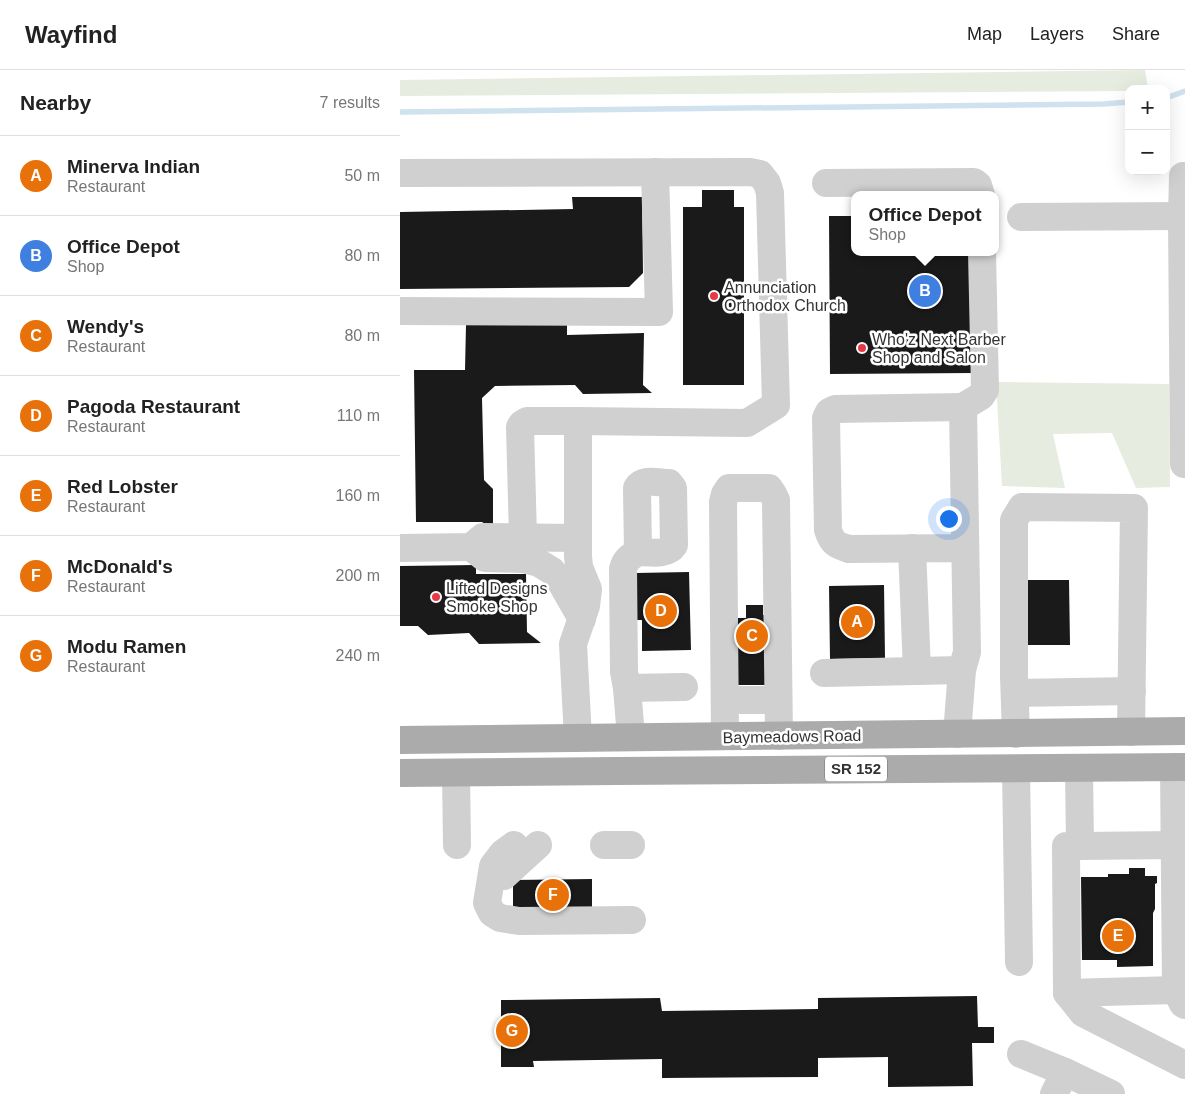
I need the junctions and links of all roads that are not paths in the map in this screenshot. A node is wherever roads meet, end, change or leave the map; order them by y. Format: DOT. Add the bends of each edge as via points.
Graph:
graph roads {
  1 [pos="655,172"];
  2 [pos="400,173"];
  3 [pos="1183,176"];
  4 [pos="826,184"];
  5 [pos="979,191"];
  6 [pos="1184,216"];
  7 [pos="1021,217"];
  8 [pos="982,256"];
  9 [pos="400,312"];
  10 [pos="963,407"];
  11 [pos="578,421"];
  12 [pos="1184,464"];
  13 [pos="578,538"];
  14 [pos="400,548"];
  15 [pos="523,548"];
  16 [pos="912,548"];
  17 [pos="965,548"];
  18 [pos="638,552"];
  19 [pos="582,619"];
  20 [pos="962,670"];
  21 [pos="916,671"];
  22 [pos="824,673"];
  23 [pos="684,687"];
  24 [pos="627,688"];
  25 [pos="1132,691"];
  26 [pos="1015,693"];
  27 [pos="725,700"];
  28 [pos="778,700"];
  29 [pos="1185,731"];
  30 [pos="1131,732"];
  31 [pos="957,734"];
  32 [pos="1016,734"];
  33 [pos="725,736"];
  34 [pos="779,736"];
  35 [pos="644,737"];
  36 [pos="578,738"];
  37 [pos="400,740"];
  38 [pos="1179,767"];
  39 [pos="1079,768"];
  40 [pos="1016,769"];
  41 [pos="617,771"];
  42 [pos="527,772"];
  43 [pos="400,773"];
  44 [pos="456,773"];
  45 [pos="1175,844"];
  46 [pos="457,845"];
  47 [pos="526,845"];
  48 [pos="1080,846"];
  49 [pos="632,920"];
  50 [pos="1019,962"];
  51 [pos="1067,993"];
  52 [pos="1180,998"];
  53 [pos="1021,1054"];
  54 [pos="1185,1064"];
  55 [pos="1059,1083"];
  56 [pos="1111,1094"];
  1 -- 2 [label="lane"];
  1 -- 9 [label="lane" via="659,312"];
  1 -- 11 [label="lane" via="750,172 760,174 767,183 770,193 776,404 747,423"];
  3 -- 6 [label="lane"];
  4 -- 5 [label="lane" via="974,182"];
  6 -- 7 [label="lane"];
  6 -- 12 [label="lane"];
  8 -- 10 [label="lane" via="985,390"];
  10 -- 16 [label="lane" via="835,409 826,418 830,538 838,546 849,549"];
  10 -- 17 [label="lane"];
  11 -- 13 [label="lane"];
  11 -- 15 [label="lane" via="527,421 520,427"];
  13 -- 15 [label="lane"];
  13 -- 19 [label="lane" via="579,568 588,589"];
  14 -- 15 [label="lane" via="470,547 483,538"];
  15 -- 19 [label="lane" via="562,584"];
  16 -- 17 [label="lane"];
  16 -- 21 [label="lane"];
  17 -- 20 [label="lane" via="966,652"];
  18 -- 24 [label="lane" via="628,558 622,569"];
  19 -- 36 [label="lane" via="573,644"];
  20 -- 21 [label="lane"];
  20 -- 31 [label="lane"];
  21 -- 22 [label="lane"];
  23 -- 24 [label="lane"];
  24 -- 35 [label="lane"];
  25 -- 26 [label="lane"];
  25 -- 26 [label="lane" via="1134,508 1022,508 1014,520"];
  25 -- 30 [label="lane"];
  26 -- 32 [label="lane"];
  27 -- 28 [label="lane"];
  27 -- 28 [label="lane" via="723,502 729,488 769,488 776,500"];
  27 -- 33 [label="lane"];
  28 -- 34 [label="lane"];
  29 -- 30 [label="main road, Baymeadows Road / SR 152"];
  30 -- 32 [label="main road, Baymeadows Road / SR 152"];
  31 -- 32 [label="main road, Baymeadows Road / SR 152"];
  31 -- 34 [label="main road, Baymeadows Road / SR 152"];
  33 -- 34 [label="main road, Baymeadows Road / SR 152"];
  33 -- 35 [label="main road, Baymeadows Road / SR 152"];
  35 -- 36 [label="main road, Baymeadows Road / SR 152"];
  35 -- 41 [label="main road" via="622,759"];
  36 -- 37 [label="main road, Baymeadows Road / SR 152"];
  36 -- 42 [label="main road" via="574,752 562,762"];
  38 -- 39 [label="main road, Baymeadows Road / SR 152"];
  38 -- 45 [label="lane"];
  39 -- 40 [label="main road, Baymeadows Road / SR 152"];
  39 -- 48 [label="lane"];
  40 -- 41 [label="main road, Baymeadows Road / SR 152"];
  40 -- 50 [label="lane"];
  41 -- 42 [label="main road, Baymeadows Road / SR 152"];
  42 -- 44 [label="main road, Baymeadows Road / SR 152"];
  43 -- 44 [label="main road, Baymeadows Road / SR 152"];
  44 -- 46 [label="lane"];
  45 -- 48 [label="lane"];
  45 -- 52 [label="lane"];
  47 -- 49 [label="lane" via="503,854 493,866 487,903 492,914 519,921"];
  48 -- 51 [label="lane" via="1066,846"];
  51 -- 52 [label="lane"];
  51 -- 54 [label="lane" via="1082,1013"];
  53 -- 55 [label="lane"];
  55 -- 56 [label="lane"];
}
